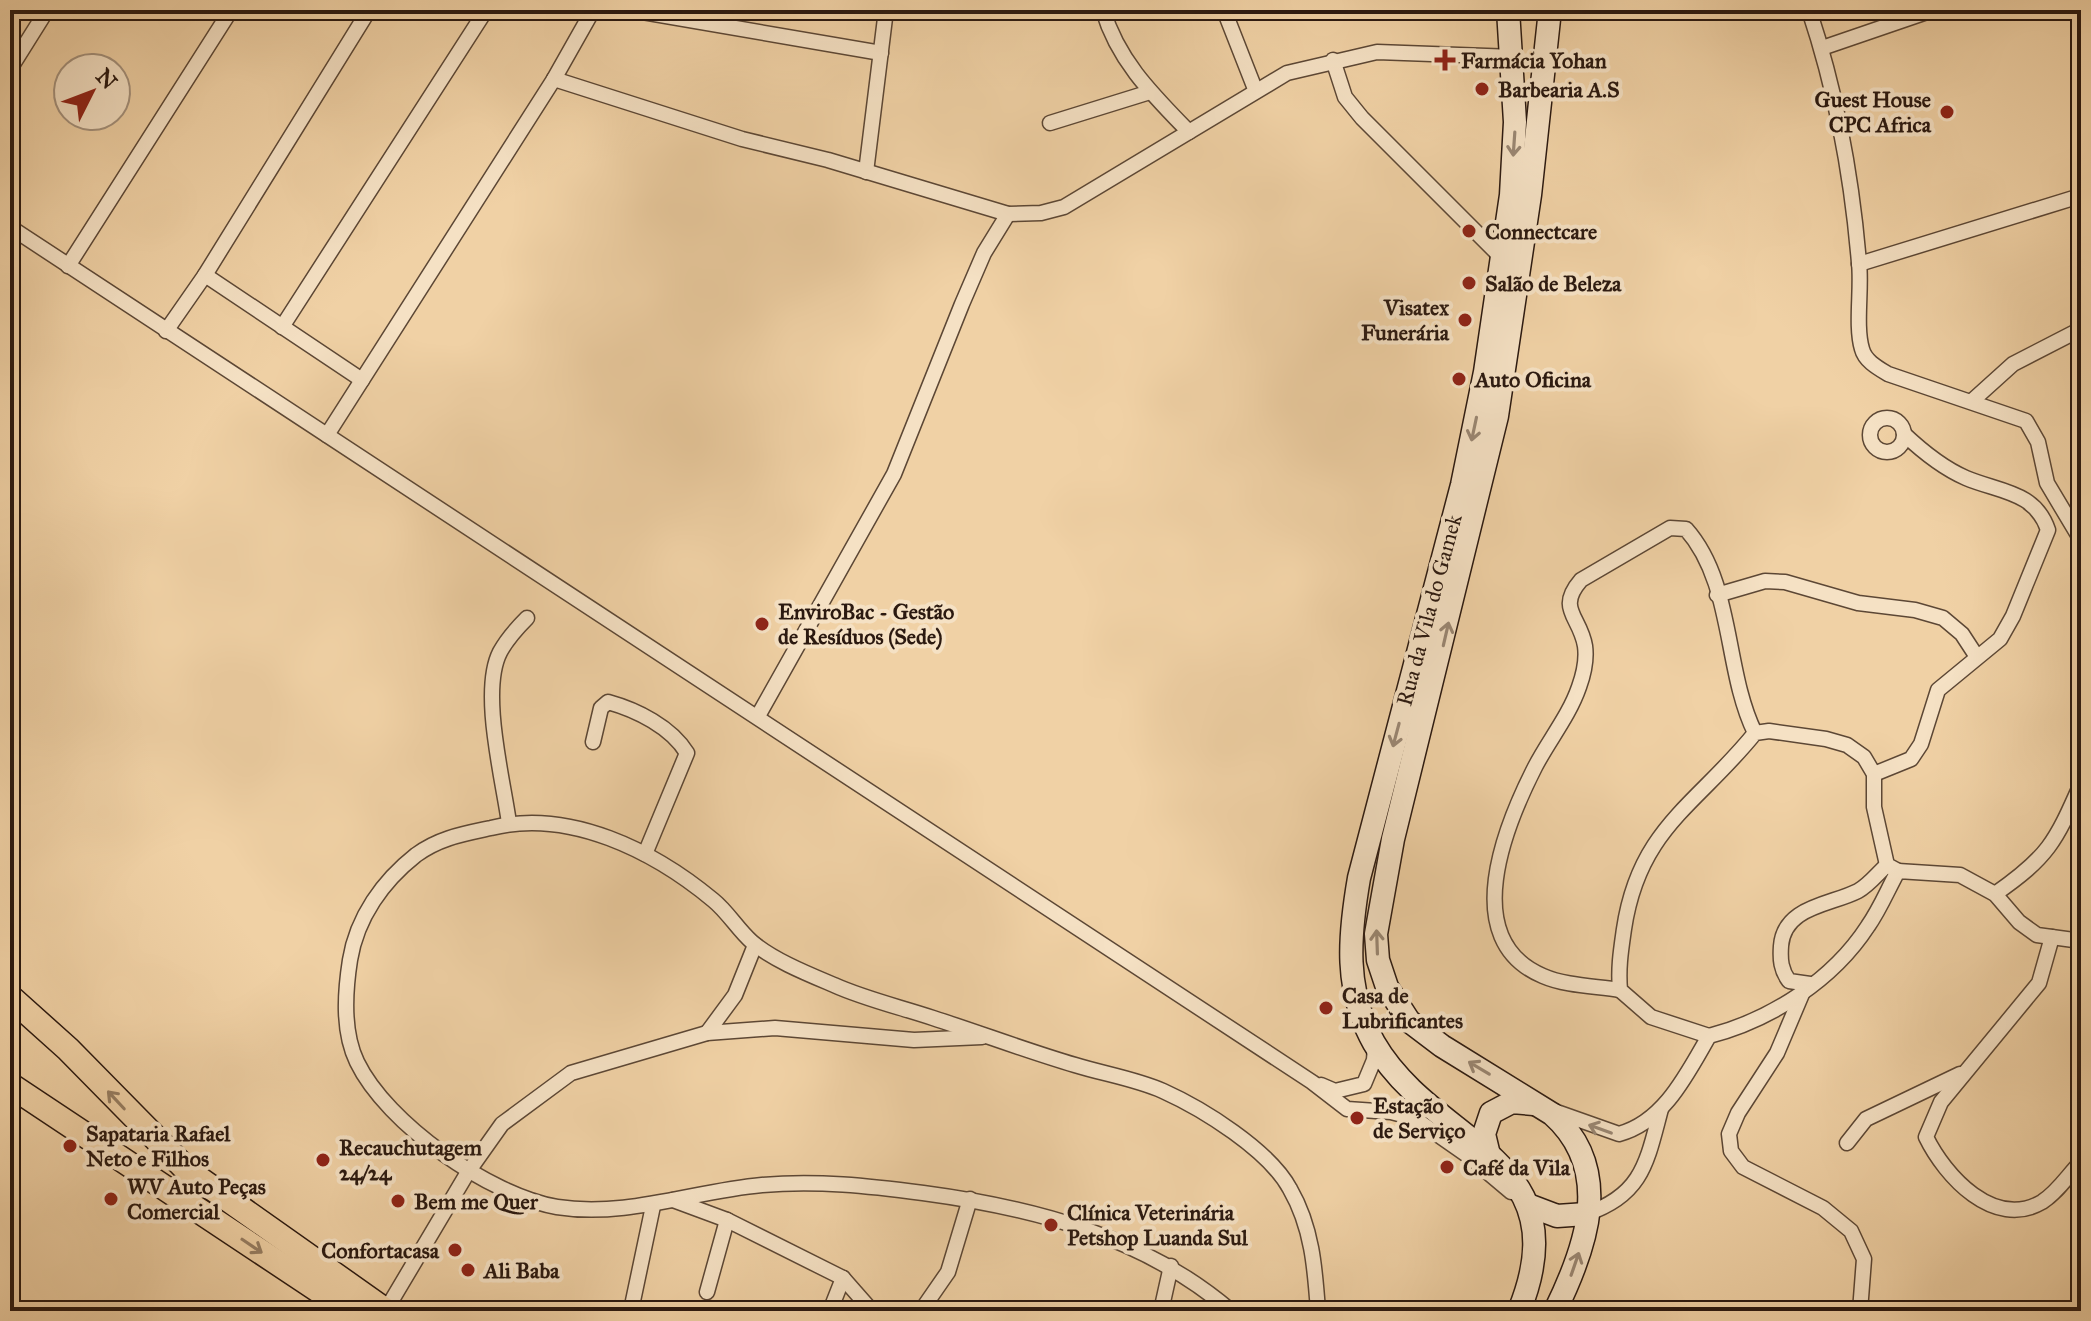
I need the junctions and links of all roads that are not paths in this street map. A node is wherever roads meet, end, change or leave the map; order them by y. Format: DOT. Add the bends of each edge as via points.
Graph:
graph roads {
  1 [pos="47,10"];
  2 [pos="231,10"];
  3 [pos="369,10"];
  4 [pos="486,10"];
  5 [pos="593,10"];
  6 [pos="631,10"];
  7 [pos="886,10"];
  8 [pos="1103,10"];
  9 [pos="1224,10"];
  10 [pos="1508,10"];
  11 [pos="1550,10"];
  12 [pos="1809,10"];
  13 [pos="1933,10"];
  14 [pos="1822,48"];
  15 [pos="881,53"];
  16 [pos="1514,57"];
  17 [pos="1333,60"];
  18 [pos="10,69"];
  19 [pos="554,79"];
  20 [pos="1255,89"];
  21 [pos="1150,92"];
  22 [pos="1050,123"];
  23 [pos="1189,132"];
  24 [pos="866,172"];
  25 [pos="2080,196"];
  26 [pos="1008,214"];
  27 [pos="10,227"];
  28 [pos="1501,257"];
  29 [pos="1859,264"];
  30 [pos="68,266"];
  31 [pos="205,275"];
  32 [pos="282,327"];
  33 [pos="2081,329"];
  34 [pos="166,331"];
  35 [pos="362,380"];
  36 [pos="1972,401"];
  37 [pos="1904,434"];
  38 [pos="327,435"];
  39 [pos="2081,540"];
  40 [pos="1717,595"];
  41 [pos="527,618"];
  42 [pos="1977,657"];
  43 [pos="758,716"];
  44 [pos="1755,733"];
  45 [pos="593,742"];
  46 [pos="1874,774"];
  47 [pos="2081,784"];
  48 [pos="509,823"];
  49 [pos="645,854"];
  50 [pos="1892,868"];
  51 [pos="1995,894"];
  52 [pos="2052,937"];
  53 [pos="2081,941"];
  54 [pos="755,945"];
  55 [pos="1806,989"];
  56 [pos="1620,990"];
  57 [pos="10,997"];
  58 [pos="707,1033"];
  59 [pos="1709,1036"];
  60 [pos="985,1037"];
  61 [pos="1375,1044"];
  62 [pos="1964,1072"];
  63 [pos="1312,1082"];
  64 [pos="10,1085"];
  65 [pos="1535,1104"];
  66 [pos="1661,1109"];
  67 [pos="1847,1143"];
  68 [pos="1489,1155"];
  69 [pos="2081,1162"];
  70 [pos="468,1172"];
  71 [pos="970,1199"];
  72 [pos="672,1200"];
  73 [pos="1528,1205"];
  74 [pos="653,1206"];
  75 [pos="1586,1214"];
  76 [pos="727,1220"];
  77 [pos="1171,1266"];
  78 [pos="843,1278"];
  79 [pos="707,1292"];
  80 [pos="633,1301"];
  81 [pos="350,1311"];
  82 [pos="386,1311"];
  83 [pos="830,1311"];
  84 [pos="872,1311"];
  85 [pos="921,1311"];
  86 [pos="1161,1311"];
  87 [pos="1231,1311"];
  88 [pos="1318,1311"];
  89 [pos="1519,1311"];
  90 [pos="1555,1311"];
  91 [pos="1860,1311"];
  1 -- 18 [label="street"];
  2 -- 30 [label="street"];
  3 -- 31 [label="street"];
  4 -- 32 [label="street"];
  5 -- 19 [label="street"];
  6 -- 15 [label="street"];
  7 -- 15 [label="street"];
  8 -- 21 [label="street" via="1111,36"];
  9 -- 20 [label="street"];
  10 -- 16 [label="main road, Rua da Vila do Gamek"];
  65 -- 11 [label="main road, Rua da Vila do Gamek, one-way" via="1409,1021 1387,987 1376,934 1393,839 1497,416 1530,195"];
  12 -- 14 [label="street"];
  13 -- 14 [label="street"];
  14 -- 29 [label="street" via="1836,106"];
  15 -- 24 [label="street"];
  16 -- 17 [label="street" via="1377,52"];
  16 -- 28 [label="main road, Rua da Vila do Gamek, one-way" via="1515,122"];
  17 -- 20 [label="street"];
  17 -- 28 [label="street" via="1345,97 1362,118"];
  19 -- 24 [label="street"];
  19 -- 35 [label="street"];
  20 -- 23 [label="street"];
  21 -- 22 [label="street"];
  21 -- 23 [label="street"];
  23 -- 26 [label="street" via="1064,207"];
  24 -- 26 [label="street"];
  25 -- 29 [label="street"];
  26 -- 43 [label="street" via="984,253 894,474"];
  27 -- 30 [label="street"];
  28 -- 61 [label="main road, Rua da Vila do Gamek, one-way" via="1467,462 1370,829 1350,928 1349,967"];
  29 -- 36 [label="street" via="1862,350 1873,365"];
  30 -- 34 [label="street"];
  31 -- 32 [label="street"];
  31 -- 34 [label="street"];
  32 -- 35 [label="street"];
  33 -- 36 [label="street" via="2013,364"];
  34 -- 38 [label="street"];
  35 -- 38 [label="street"];
  36 -- 39 [label="street" via="2026,421 2038,442 2047,483"];
  37 -- 42 [label="street" via="1965,478 2031,502 2044,517 2048,530 2013,616 2000,639"];
  38 -- 43 [label="street"];
  40 -- 42 [label="street" via="1765,581 1785,582 1858,603 1915,610 1943,618"];
  40 -- 44 [label="street"];
  40 -- 56 [label="street" via="1700,548 1679,526 1606,564 1573,589 1569,607 1585,643 1583,671 1564,720 1517,802 1499,861 1493,912 1499,932 1522,962 1541,975"];
  41 -- 48 [label="street" via="499,654 492,677 491,703"];
  42 -- 46 [label="street" via="1938,690 1911,759"];
  43 -- 63 [label="street"];
  44 -- 46 [label="street" via="1847,745 1864,757"];
  44 -- 56 [label="street" via="1676,815 1647,855 1628,903 1618,967"];
  45 -- 49 [label="street" via="601,708 608,702 677,737 687,753"];
  46 -- 50 [label="street" via="1874,807"];
  47 -- 51 [label="street" via="2051,848"];
  48 -- 49 [label="street" via="579,827"];
  48 -- 70 [label="street" via="434,841 396,870 367,908 351,954 346,1025 354,1058 373,1089"];
  49 -- 54 [label="street" via="715,901"];
  50 -- 51 [label="street" via="1960,875"];
  50 -- 55 [label="street" via="1867,928"];
  50 -- 55 [label="street" via="1860,890 1807,910 1791,922 1782,937 1783,973"];
  51 -- 52 [label="street" via="2019,922 2037,935"];
  52 -- 53 [label="street"];
  52 -- 62 [label="street" via="2039,983"];
  54 -- 58 [label="street" via="735,995"];
  54 -- 60 [label="street" via="836,986"];
  55 -- 59 [label="street" via="1743,1027"];
  55 -- 91 [label="street" via="1777,1053 1738,1113 1729,1134 1731,1151 1743,1167 1823,1208 1851,1231 1864,1259"];
  56 -- 59 [label="street" via="1651,1017"];
  82 -- 57 [label="highway, one-way" via="188,1171"];
  58 -- 60 [label="street" via="775,1028 914,1040"];
  58 -- 70 [label="street" via="571,1073 502,1124"];
  59 -- 66 [label="street"];
  60 -- 88 [label="street" via="1164,1091 1244,1139 1289,1185 1314,1249"];
  61 -- 63 [label="street" via="1364,1084 1335,1091"];
  61 -- 68 [label="main road, Rua da Vila do Gamek" via="1422,1098"];
  62 -- 67 [label="street" via="1866,1119"];
  62 -- 69 [label="street" via="1941,1102 1926,1137 1937,1160 1968,1191 2007,1211 2024,1209 2056,1190"];
  63 -- 73 [label="street" via="1347,1109 1414,1118"];
  64 -- 81 [label="highway, one-way"];
  66 -- 65 [label="street, one-way" via="1619,1134"];
  65 -- 68 [label="main road" via="1512,1102 1491,1113 1484,1134"];
  65 -- 75 [label="main road, Rua da Vila do Gamek" via="1566,1127 1585,1157 1590,1190"];
  66 -- 75 [label="street" via="1644,1172 1618,1199"];
  68 -- 73 [label="main road, Rua da Vila do Gamek"];
  70 -- 74 [label="street" via="514,1196 561,1208"];
  70 -- 82 [label="street"];
  71 -- 72 [label="street" via="838,1184 769,1184"];
  71 -- 77 [label="street" via="1057,1218"];
  71 -- 85 [label="street" via="948,1272"];
  72 -- 74 [label="street"];
  72 -- 76 [label="street"];
  73 -- 75 [label="main road" via="1557,1216"];
  73 -- 89 [label="main road, Rua da Vila do Gamek" via="1536,1260"];
  74 -- 80 [label="street"];
  90 -- 75 [label="main road, Rua da Vila do Gamek, one-way" via="1575,1269"];
  76 -- 78 [label="street"];
  76 -- 79 [label="street"];
  77 -- 86 [label="street"];
  77 -- 87 [label="street"];
  78 -- 83 [label="street"];
  78 -- 84 [label="street"];
}
